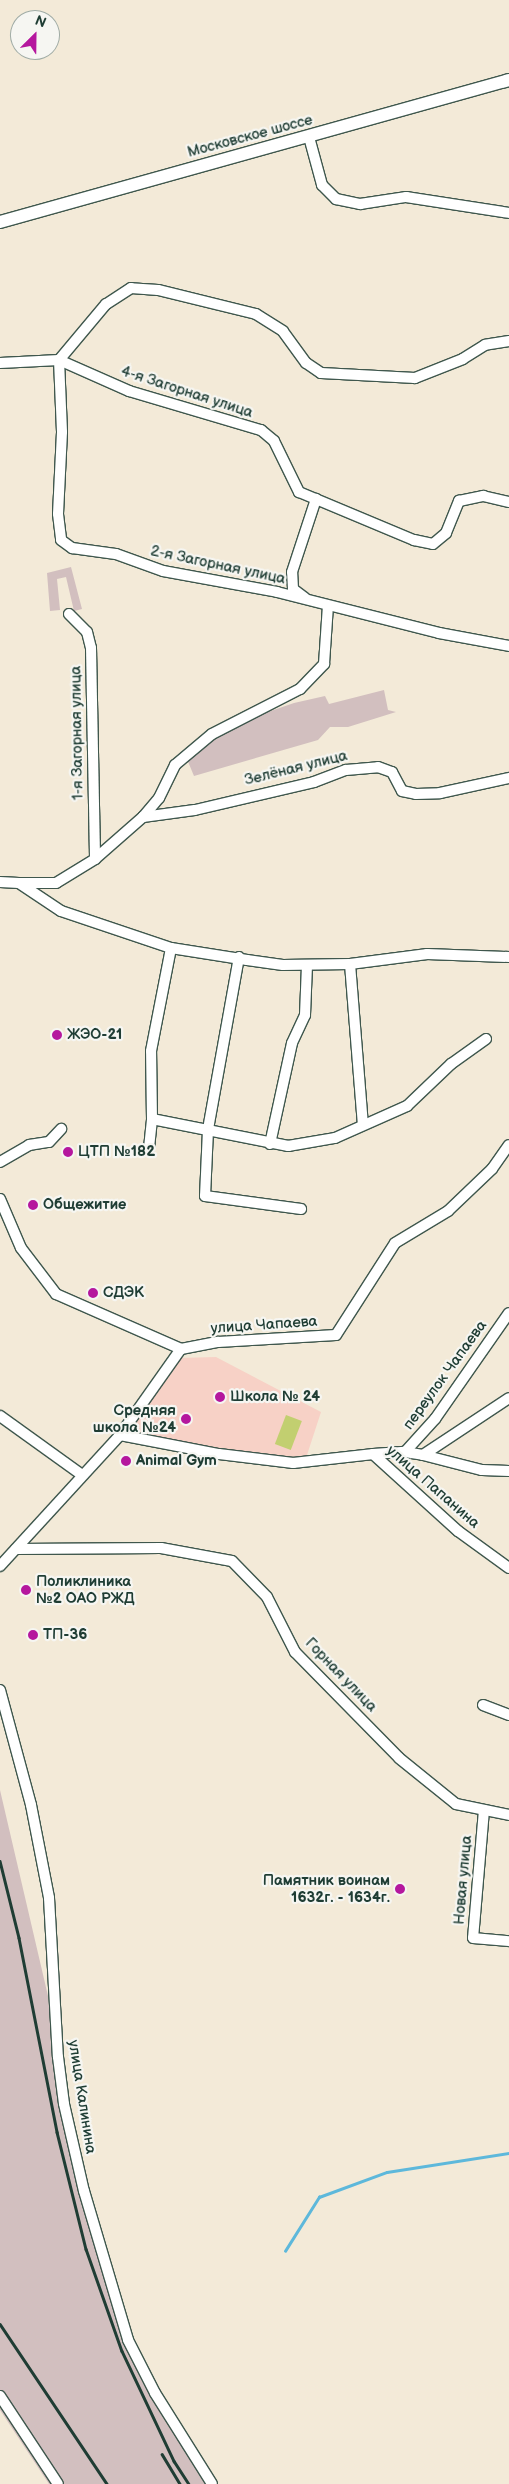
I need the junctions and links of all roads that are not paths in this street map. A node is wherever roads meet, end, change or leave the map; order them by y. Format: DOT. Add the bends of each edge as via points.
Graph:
graph roads {
  1 [pos="509,80"];
  2 [pos="309,137"];
  3 [pos="509,213"];
  4 [pos="0,222"];
  5 [pos="509,341"];
  6 [pos="59,360"];
  7 [pos="0,363"];
  8 [pos="316,499"];
  9 [pos="509,502"];
  10 [pos="311,603"];
  11 [pos="328,606"];
  12 [pos="69,614"];
  13 [pos="509,646"];
  14 [pos="509,778"];
  15 [pos="143,817"];
  16 [pos="95,859"];
  17 [pos="0,882"];
  18 [pos="19,883"];
  19 [pos="171,948"];
  20 [pos="239,957"];
  21 [pos="509,957"];
  22 [pos="350,964"];
  23 [pos="307,965"];
  24 [pos="486,1039"];
  25 [pos="152,1119"];
  26 [pos="363,1124"];
  27 [pos="61,1129"];
  28 [pos="208,1130"];
  29 [pos="270,1144"];
  30 [pos="509,1145"];
  31 [pos="149,1148"];
  32 [pos="0,1162"];
  33 [pos="0,1199"];
  34 [pos="301,1209"];
  35 [pos="509,1313"];
  36 [pos="181,1348"];
  37 [pos="509,1398"];
  38 [pos="0,1416"];
  39 [pos="120,1435"];
  40 [pos="405,1452"];
  41 [pos="373,1454"];
  42 [pos="423,1455"];
  43 [pos="509,1471"];
  44 [pos="82,1475"];
  45 [pos="16,1548"];
  46 [pos="0,1566"];
  47 [pos="509,1568"];
  48 [pos="0,1690"];
  49 [pos="483,1705"];
  50 [pos="509,1715"];
  51 [pos="484,1813"];
  52 [pos="509,1814"];
  53 [pos="509,1941"];
  54 [pos="0,2396"];
  55 [pos="58,2484"];
  56 [pos="212,2484"];
  1 -- 2 [label="main road, Московское шоссе"];
  2 -- 3 [label="street" via="322,185 336,199 360,204 406,198"];
  2 -- 4 [label="main road, Московское шоссе"];
  5 -- 6 [label="street" via="484,345 463,360 415,378 320,373 306,363 283,331 256,314 158,290 131,288 106,304"];
  6 -- 7 [label="street, 4-я Загорная улица"];
  6 -- 8 [label="street, 4-я Загорная улица" via="129,391 261,430 274,441 299,492"];
  6 -- 10 [label="street, 2-я Загорная улица" via="62,432 58,514 61,540 72,548 116,554 163,571 276,592"];
  8 -- 9 [label="street, 4-я Загорная улица" via="414,540 433,544 446,534 459,501 483,496"];
  8 -- 10 [label="street" via="292,572 293,589"];
  10 -- 11 [label="street, 2-я Загорная улица"];
  11 -- 13 [label="street, 2-я Загорная улица"];
  11 -- 15 [label="street" via="324,664 300,689 212,734 175,765 159,798"];
  12 -- 16 [label="street, 1-я Загорная улица" via="87,632 91,648"];
  14 -- 15 [label="street, Зелёная улица" via="440,793 416,794 402,791 392,772 378,767 346,770 314,782 195,810"];
  15 -- 16 [label="street"];
  16 -- 18 [label="street" via="56,883"];
  17 -- 18 [label="street"];
  18 -- 19 [label="street" via="61,911"];
  19 -- 20 [label="street"];
  19 -- 25 [label="street" via="151,1051"];
  20 -- 23 [label="street" via="283,965"];
  20 -- 28 [label="street"];
  21 -- 22 [label="street" via="426,954"];
  22 -- 23 [label="street"];
  22 -- 26 [label="street"];
  23 -- 29 [label="street" via="305,1015 292,1043"];
  24 -- 26 [label="street" via="452,1064 407,1106"];
  25 -- 28 [label="street"];
  25 -- 31 [label="street"];
  26 -- 29 [label="street" via="335,1138 288,1146"];
  27 -- 32 [label="street" via="49,1142 29,1145"];
  28 -- 29 [label="street"];
  28 -- 34 [label="street" via="205,1196"];
  30 -- 36 [label="street, улица Чапаева" via="492,1169 448,1211 395,1243 336,1335 218,1342"];
  33 -- 36 [label="street" via="20,1248 56,1294"];
  35 -- 40 [label="street, переулок Чапаева" via="435,1420"];
  36 -- 39 [label="street"];
  37 -- 42 [label="street"];
  38 -- 44 [label="street"];
  39 -- 41 [label="street, улица Папанина" via="219,1454 293,1463"];
  39 -- 44 [label="street"];
  40 -- 41 [label="street, переулок Чапаева"];
  40 -- 42 [label="street"];
  41 -- 47 [label="street, улица Папанина" via="458,1531"];
  42 -- 43 [label="street" via="482,1470"];
  44 -- 45 [label="street"];
  45 -- 46 [label="street"];
  45 -- 51 [label="street, Горная улица" via="161,1548 232,1561 267,1597 295,1652 399,1758 456,1804"];
  48 -- 56 [label="street, улица Калинина" via="31,1805 49,1898 58,2057 64,2104 84,2191 128,2340 155,2392"];
  49 -- 50 [label="street"];
  51 -- 52 [label="street, Горная улица"];
  51 -- 53 [label="street, Новая улица" via="473,1938"];
  54 -- 55 [label="street"];
}
